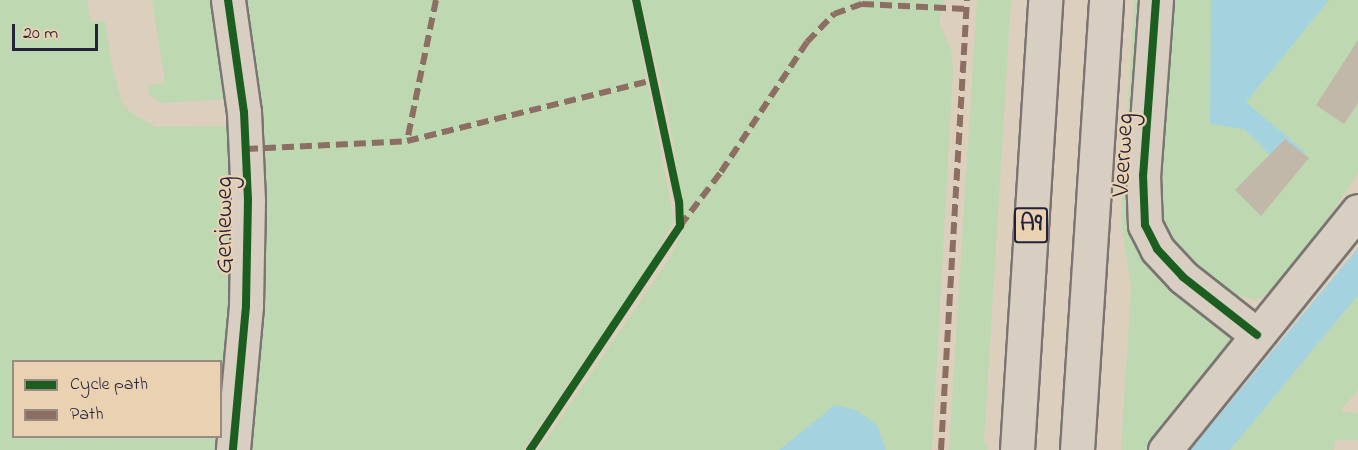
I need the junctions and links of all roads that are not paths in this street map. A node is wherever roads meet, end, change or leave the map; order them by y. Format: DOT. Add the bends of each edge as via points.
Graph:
graph roads {
  1 [pos="228,0"];
  2 [pos="1045,0"];
  3 [pos="1106,0"];
  4 [pos="1156,0"];
  5 [pos="1358,211"];
  6 [pos="1257,335"];
  7 [pos="233,450"];
  8 [pos="1017,450"];
  9 [pos="1077,450"];
  10 [pos="1165,450"];
  1 -- 7 [label="main road, Genieweg" via="242,94 248,200 246,306"];
  2 -- 8 [label="main road, A9"];
  3 -- 9 [label="main road"];
  4 -- 6 [label="main road, Veerweg" via="1143,175 1145,225 1157,249 1183,277"];
  5 -- 6 [label="main road"];
  6 -- 10 [label="main road"];
}
